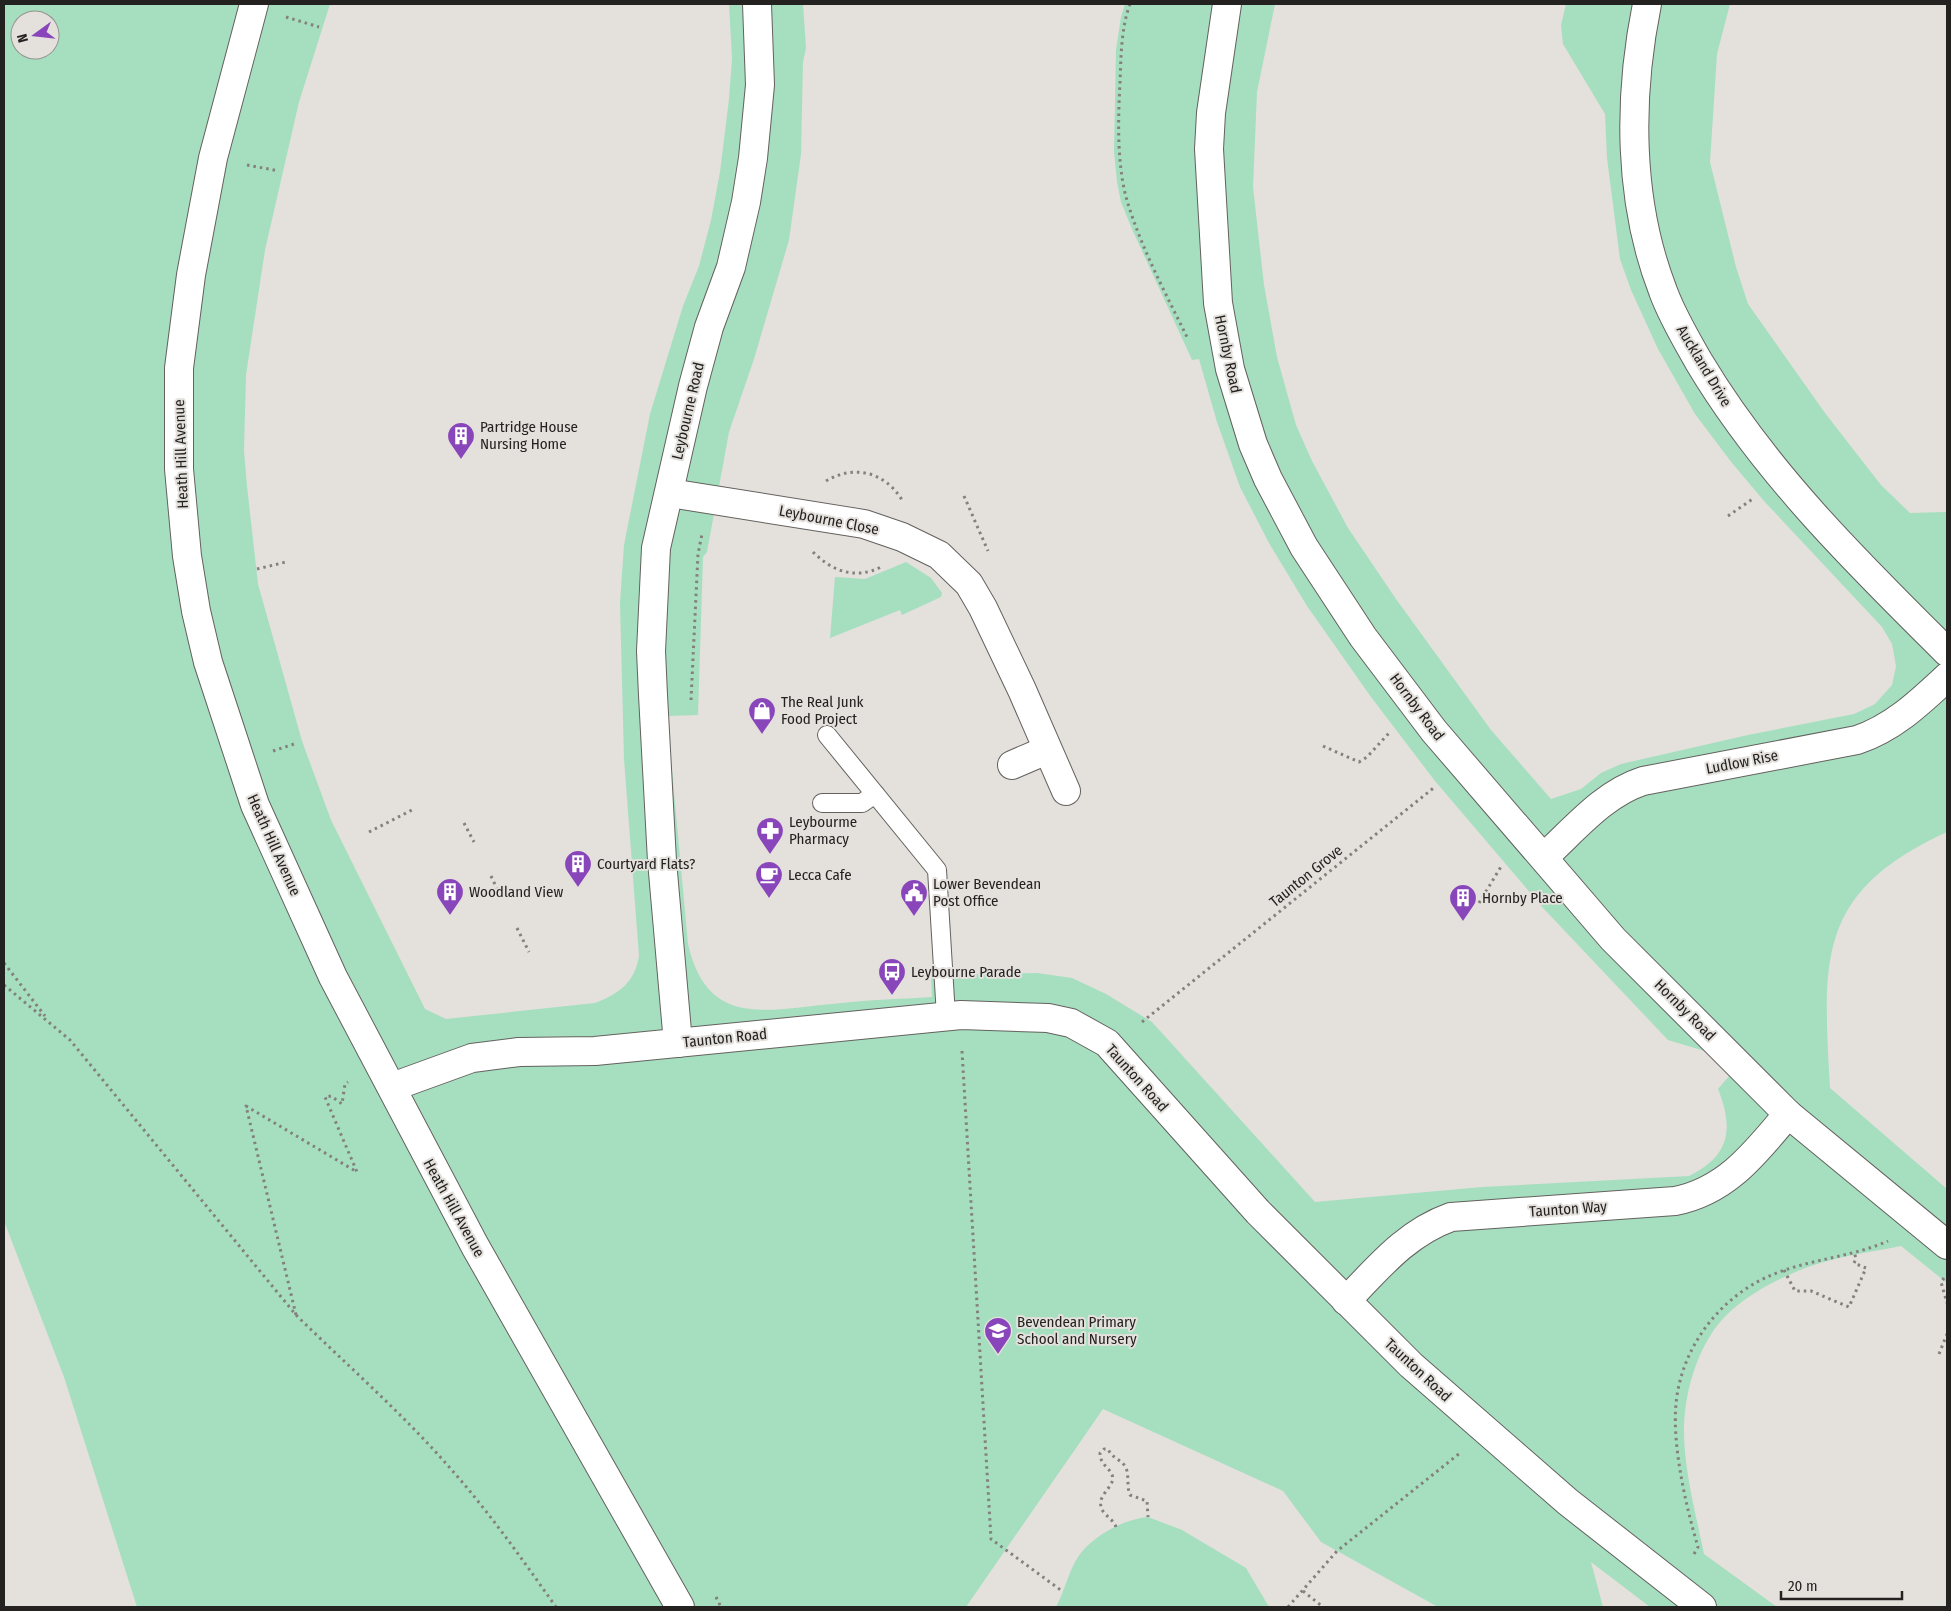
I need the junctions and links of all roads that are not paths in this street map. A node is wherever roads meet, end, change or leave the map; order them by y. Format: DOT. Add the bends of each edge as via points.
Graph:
graph roads {
  1 [pos="254,4"];
  2 [pos="757,4"];
  3 [pos="1227,4"];
  4 [pos="1647,4"];
  5 [pos="670,493"];
  6 [pos="1947,652"];
  7 [pos="1947,677"];
  8 [pos="827,735"];
  9 [pos="1047,750"];
  10 [pos="1012,766"];
  11 [pos="1066,791"];
  12 [pos="875,794"];
  13 [pos="822,803"];
  14 [pos="1544,857"];
  15 [pos="953,1016"];
  16 [pos="678,1042"];
  17 [pos="392,1088"];
  18 [pos="1788,1114"];
  19 [pos="1947,1245"];
  20 [pos="1346,1301"];
  21 [pos="680,1607"];
  22 [pos="1702,1607"];
  1 -- 17 [label="street, Heath Hill Avenue" via="213,158 183,327 178,441 186,556 208,662 255,805 333,977"];
  2 -- 5 [label="street, Leybourne Road" via="760,85 746,202 731,267 692,386"];
  3 -- 14 [label="street, Hornby Road" via="1210,113 1210,190 1218,303 1241,408 1268,479 1304,547 1363,636 1462,764"];
  4 -- 6 [label="street, Auckland Drive" via="1633,114 1642,215 1652,260 1680,329 1717,392 1756,446 1821,521"];
  5 -- 9 [label="street, Leybourne Close" via="864,524 902,537 939,556 969,584 983,608"];
  5 -- 16 [label="street, Leybourne Road" via="656,548 651,651 660,823"];
  7 -- 14 [label="street, Ludlow Rise" via="1900,719 1857,740 1625,786 1605,800"];
  8 -- 12 [label="lane"];
  9 -- 10 [label="street"];
  9 -- 11 [label="street, Leybourne Close"];
  12 -- 13 [label="lane" via="862,802"];
  12 -- 15 [label="lane" via="936,870"];
  14 -- 18 [label="street, Hornby Road" via="1613,939"];
  15 -- 16 [label="street, Taunton Road"];
  15 -- 20 [label="street, Taunton Road" via="1048,1018 1071,1023 1107,1043 1258,1212"];
  16 -- 17 [label="street, Taunton Road" via="595,1051 519,1052 472,1058"];
  17 -- 21 [label="street, Heath Hill Avenue" via="475,1246"];
  18 -- 19 [label="street, Hornby Road"];
  18 -- 20 [label="street, Taunton Way" via="1742,1167 1717,1186 1698,1195 1675,1201 1451,1217 1430,1225 1395,1250"];
  20 -- 22 [label="street, Taunton Road" via="1411,1365 1568,1502"];
}
